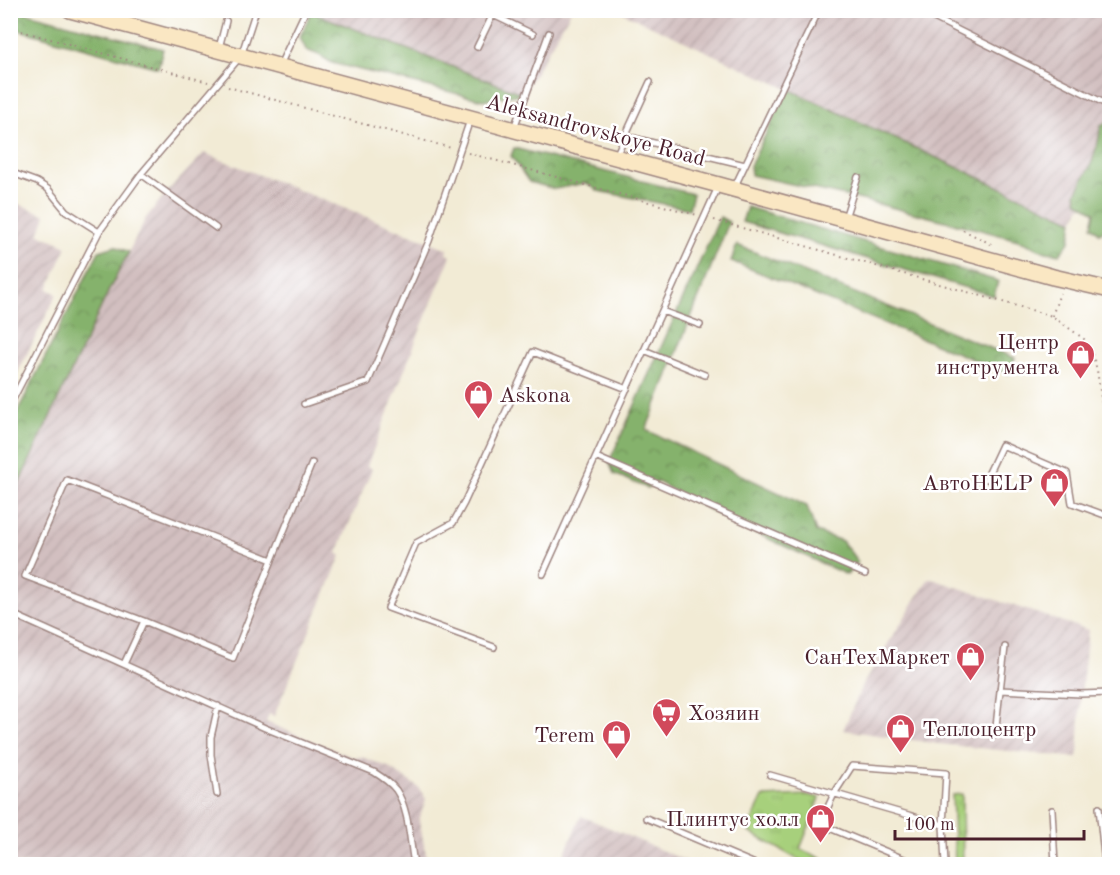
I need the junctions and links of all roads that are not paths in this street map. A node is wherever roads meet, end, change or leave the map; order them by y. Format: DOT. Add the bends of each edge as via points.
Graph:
graph roads {
  1 [pos="70,10"];
  2 [pos="256,10"];
  3 [pos="306,10"];
  4 [pos="819,10"];
  5 [pos="918,10"];
  6 [pos="494,13"];
  7 [pos="226,21"];
  8 [pos="549,33"];
  9 [pos="533,34"];
  10 [pos="477,47"];
  11 [pos="219,50"];
  12 [pos="242,56"];
  13 [pos="279,66"];
  14 [pos="650,82"];
  15 [pos="1110,106"];
  16 [pos="471,118"];
  17 [pos="514,130"];
  18 [pos="625,136"];
  19 [pos="615,157"];
  20 [pos="745,165"];
  21 [pos="10,172"];
  22 [pos="141,174"];
  23 [pos="858,177"];
  24 [pos="726,187"];
  25 [pos="844,220"];
  26 [pos="216,228"];
  27 [pos="99,232"];
  28 [pos="1110,290"];
  29 [pos="662,311"];
  30 [pos="700,325"];
  31 [pos="644,350"];
  32 [pos="705,375"];
  33 [pos="627,389"];
  34 [pos="304,404"];
  35 [pos="10,405"];
  36 [pos="596,457"];
  37 [pos="312,463"];
  38 [pos="986,479"];
  39 [pos="1110,517"];
  40 [pos="272,560"];
  41 [pos="543,574"];
  42 [pos="865,574"];
  43 [pos="10,613"];
  44 [pos="144,621"];
  45 [pos="494,647"];
  46 [pos="1005,647"];
  47 [pos="124,664"];
  48 [pos="1000,690"];
  49 [pos="1110,693"];
  50 [pos="218,706"];
  51 [pos="995,735"];
  52 [pos="770,775"];
  53 [pos="216,794"];
  54 [pos="834,794"];
  55 [pos="1099,808"];
  56 [pos="1052,810"];
  57 [pos="646,818"];
  58 [pos="943,825"];
  59 [pos="414,864"];
  60 [pos="755,864"];
  61 [pos="916,864"];
  62 [pos="945,864"];
  63 [pos="1055,864"];
  64 [pos="1105,864"];
  1 -- 11 [label="main road, Aleksandrovskoye Road"];
  2 -- 12 [label="lane"];
  3 -- 13 [label="lane"];
  4 -- 20 [label="lane"];
  5 -- 15 [label="lane"];
  6 -- 9 [label="lane"];
  6 -- 10 [label="lane"];
  7 -- 11 [label="lane"];
  8 -- 17 [label="lane"];
  11 -- 12 [label="main road, Aleksandrovskoye Road"];
  12 -- 13 [label="main road, Aleksandrovskoye Road"];
  12 -- 22 [label="lane"];
  13 -- 16 [label="main road, Aleksandrovskoye Road"];
  14 -- 18 [label="lane"];
  16 -- 17 [label="main road, Aleksandrovskoye Road"];
  16 -- 34 [label="lane" via="429,241 368,382"];
  17 -- 19 [label="main road, Aleksandrovskoye Road"];
  18 -- 19 [label="lane"];
  18 -- 20 [label="lane"];
  19 -- 24 [label="main road, Aleksandrovskoye Road"];
  20 -- 24 [label="lane"];
  21 -- 27 [label="lane" via="48,189 66,211"];
  22 -- 26 [label="lane"];
  22 -- 27 [label="lane"];
  23 -- 25 [label="lane"];
  24 -- 25 [label="main road, Aleksandrovskoye Road"];
  24 -- 29 [label="lane" via="705,217"];
  25 -- 28 [label="main road, Aleksandrovskoye Road"];
  27 -- 35 [label="lane"];
  29 -- 30 [label="lane"];
  29 -- 31 [label="lane"];
  31 -- 32 [label="lane"];
  31 -- 33 [label="lane"];
  33 -- 36 [label="lane"];
  33 -- 45 [label="lane" via="533,352 453,523 416,543 388,608"];
  36 -- 41 [label="lane"];
  36 -- 42 [label="lane"];
  37 -- 40 [label="lane"];
  38 -- 39 [label="lane" via="1002,445 1067,473 1072,503"];
  40 -- 44 [label="lane" via="233,658"];
  40 -- 44 [label="lane" via="67,480 25,576"];
  43 -- 47 [label="lane"];
  44 -- 47 [label="lane"];
  46 -- 48 [label="lane"];
  47 -- 50 [label="lane"];
  48 -- 49 [label="lane"];
  48 -- 51 [label="lane"];
  50 -- 53 [label="lane" via="211,737"];
  50 -- 59 [label="lane" via="387,780 402,802"];
  52 -- 54 [label="lane"];
  54 -- 58 [label="lane"];
  54 -- 58 [label="lane" via="852,766 946,773"];
  54 -- 61 [label="lane" via="820,824"];
  55 -- 64 [label="lane"];
  56 -- 63 [label="lane"];
  57 -- 60 [label="lane"];
  58 -- 62 [label="lane"];
}
